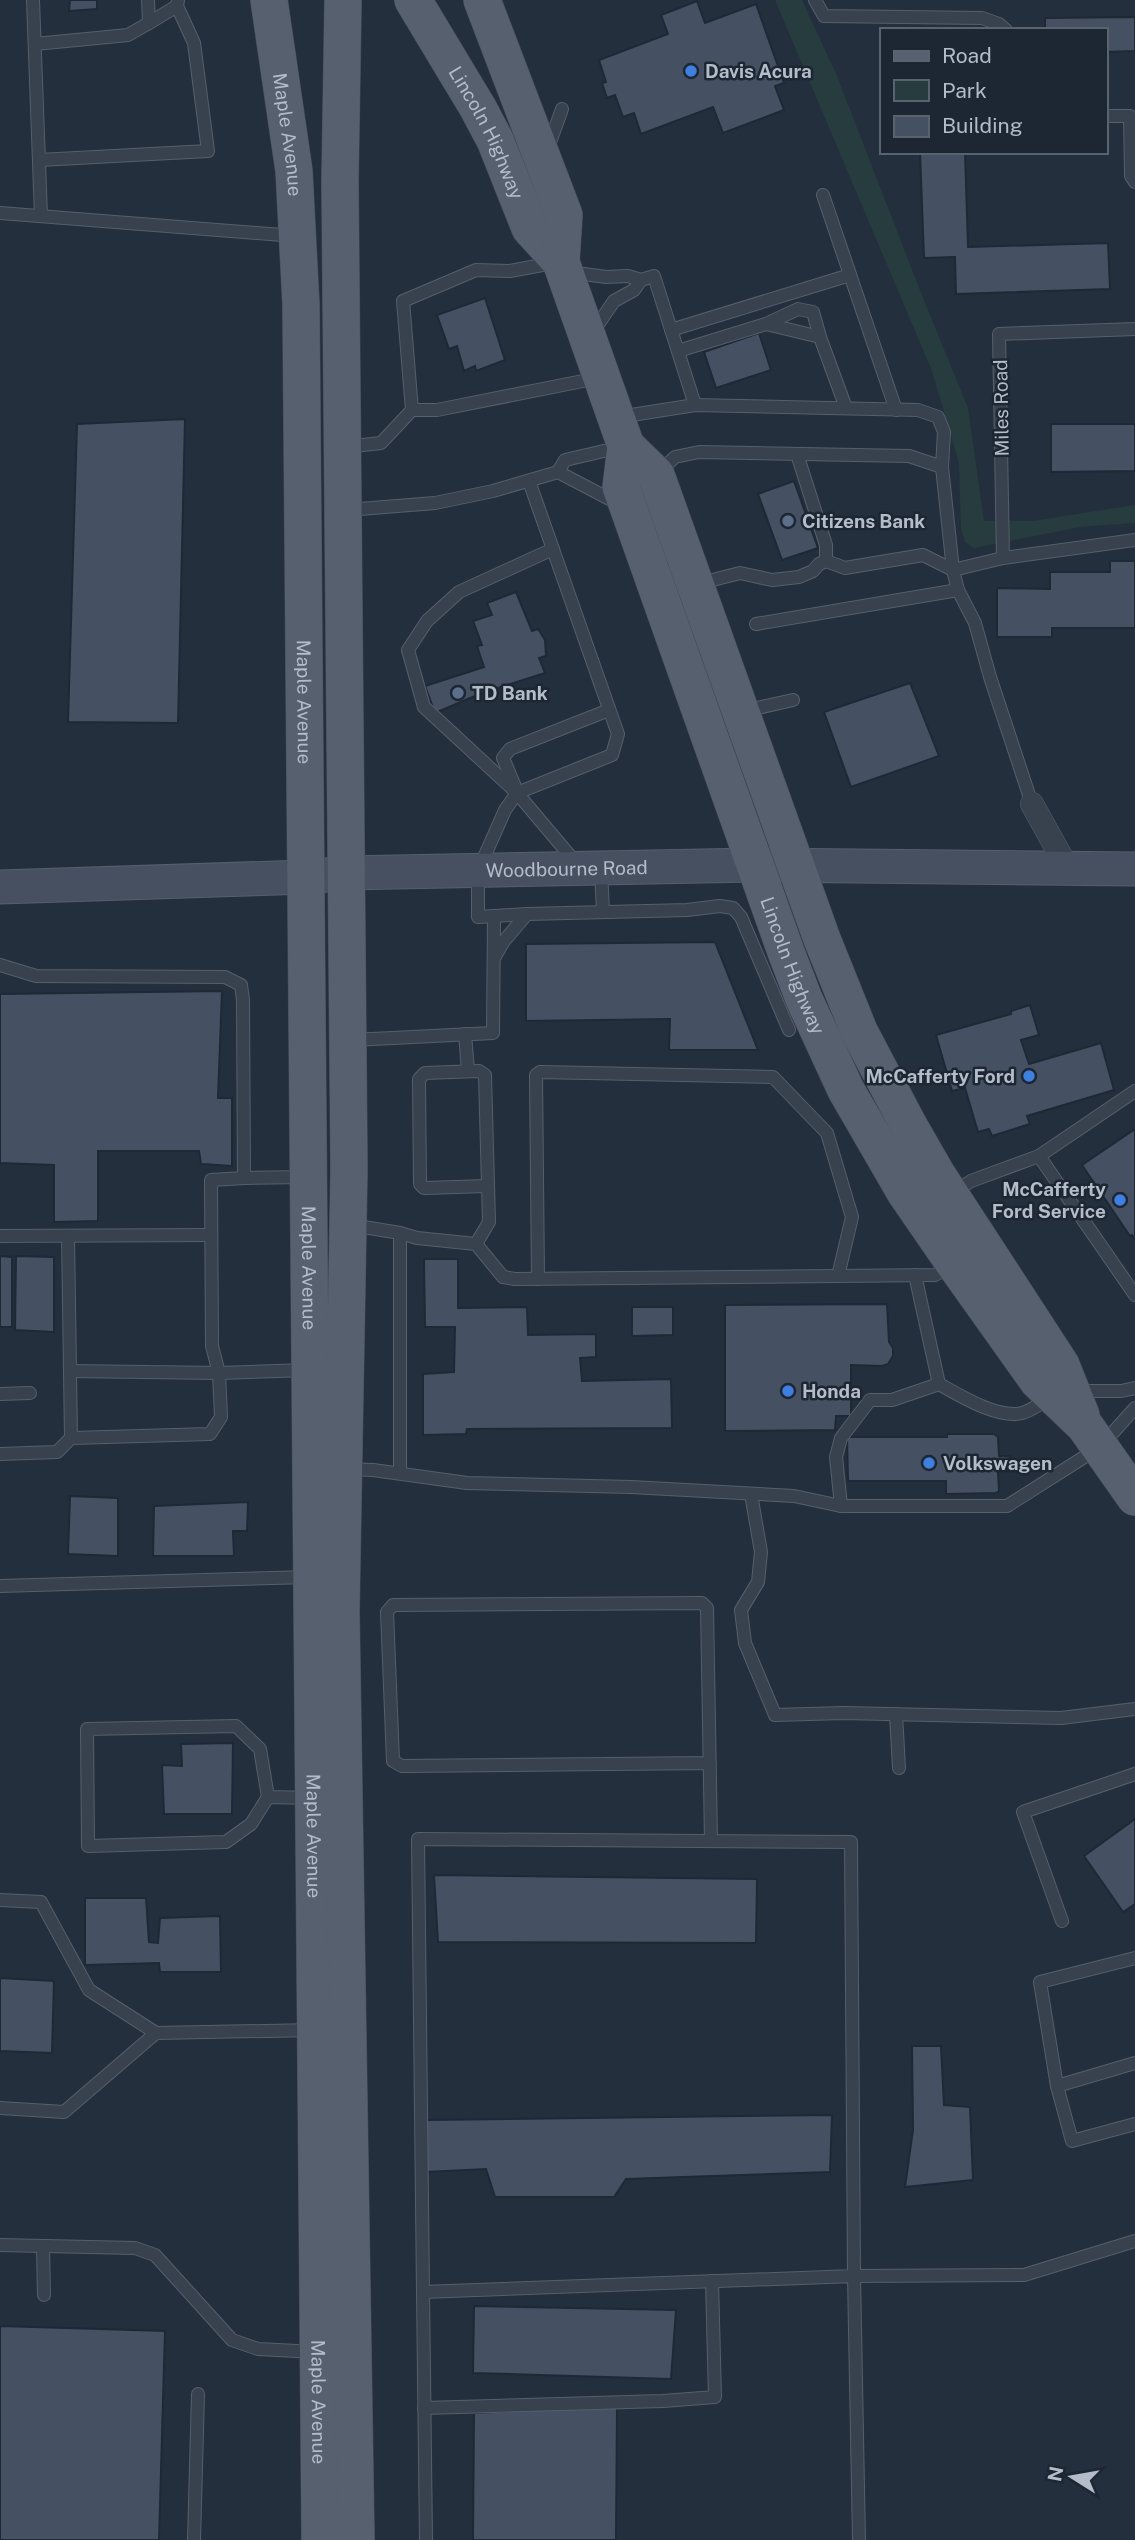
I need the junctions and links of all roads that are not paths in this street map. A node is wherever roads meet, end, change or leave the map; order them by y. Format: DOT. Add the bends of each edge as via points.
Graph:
graph roads {
  1 [pos="33,0"];
  2 [pos="148,0"];
  3 [pos="269,0"];
  4 [pos="343,0"];
  5 [pos="413,0"];
  6 [pos="482,0"];
  7 [pos="815,0"];
  8 [pos="178,3"];
  9 [pos="149,23"];
  10 [pos="1004,28"];
  11 [pos="34,44"];
  12 [pos="562,109"];
  13 [pos="1107,116"];
  14 [pos="39,160"];
  15 [pos="544,161"];
  16 [pos="1135,182"];
  17 [pos="823,195"];
  18 [pos="0,213"];
  19 [pos="41,216"];
  20 [pos="299,236"];
  21 [pos="562,266"];
  22 [pos="850,275"];
  23 [pos="641,280"];
  24 [pos="341,305"];
  25 [pos="766,324"];
  26 [pos="1135,329"];
  27 [pos="671,330"];
  28 [pos="820,337"];
  29 [pos="588,339"];
  30 [pos="678,351"];
  31 [pos="601,377"];
  32 [pos="695,405"];
  33 [pos="846,408"];
  34 [pos="412,410"];
  35 [pos="896,410"];
  36 [pos="621,431"];
  37 [pos="342,447"];
  38 [pos="797,454"];
  39 [pos="666,466"];
  40 [pos="942,467"];
  41 [pos="558,472"];
  42 [pos="529,481"];
  43 [pos="628,508"];
  44 [pos="343,511"];
  45 [pos="1135,540"];
  46 [pos="553,549"];
  47 [pos="1003,558"];
  48 [pos="826,561"];
  49 [pos="953,570"];
  50 [pos="695,584"];
  51 [pos="958,590"];
  52 [pos="756,624"];
  53 [pos="793,700"];
  54 [pos="609,709"];
  55 [pos="741,711"];
  56 [pos="517,793"];
  57 [pos="1032,804"];
  58 [pos="755,865"];
  59 [pos="796,867"];
  60 [pos="591,869"];
  61 [pos="1068,869"];
  62 [pos="1135,869"];
  63 [pos="478,871"];
  64 [pos="346,873"];
  65 [pos="306,877"];
  66 [pos="0,887"];
  67 [pos="603,912"];
  68 [pos="527,914"];
  69 [pos="494,916"];
  70 [pos="772,951"];
  71 [pos="494,958"];
  72 [pos="0,965"];
  73 [pos="789,1030"];
  74 [pos="465,1034"];
  75 [pos="348,1040"];
  76 [pos="468,1072"];
  77 [pos="1135,1091"];
  78 [pos="1040,1156"];
  79 [pos="309,1177"];
  80 [pos="244,1178"];
  81 [pos="488,1186"];
  82 [pos="950,1195"];
  83 [pos="349,1225"];
  84 [pos="400,1233"];
  85 [pos="211,1235"];
  86 [pos="0,1236"];
  87 [pos="68,1236"];
  88 [pos="476,1244"];
  89 [pos="955,1265"];
  90 [pos="915,1275"];
  91 [pos="838,1276"];
  92 [pos="538,1279"];
  93 [pos="1135,1295"];
  94 [pos="311,1370"];
  95 [pos="70,1371"];
  96 [pos="219,1373"];
  97 [pos="939,1384"];
  98 [pos="1135,1388"];
  99 [pos="30,1393"];
  100 [pos="1063,1393"];
  101 [pos="0,1394"];
  102 [pos="1135,1408"];
  103 [pos="1093,1436"];
  104 [pos="71,1438"];
  105 [pos="0,1454"];
  106 [pos="344,1469"];
  107 [pos="400,1474"];
  108 [pos="751,1494"];
  109 [pos="1135,1497"];
  110 [pos="841,1506"];
  111 [pos="313,1576"];
  112 [pos="0,1586"];
  113 [pos="1135,1709"];
  114 [pos="897,1714"];
  115 [pos="710,1763"];
  116 [pos="899,1768"];
  117 [pos="1135,1774"];
  118 [pos="268,1797"];
  119 [pos="315,1798"];
  120 [pos="711,1841"];
  121 [pos="0,1899"];
  122 [pos="1062,1921"];
  123 [pos="1135,1958"];
  124 [pos="317,2030"];
  125 [pos="156,2033"];
  126 [pos="1135,2063"];
  127 [pos="1057,2086"];
  128 [pos="0,2108"];
  129 [pos="1135,2124"];
  130 [pos="1135,2241"];
  131 [pos="0,2245"];
  132 [pos="43,2246"];
  133 [pos="854,2276"];
  134 [pos="712,2281"];
  135 [pos="423,2292"];
  136 [pos="44,2295"];
  137 [pos="318,2352"];
  138 [pos="198,2394"];
  139 [pos="424,2408"];
  140 [pos="194,2540"];
  141 [pos="320,2540"];
  142 [pos="356,2540"];
  143 [pos="426,2540"];
  144 [pos="859,2540"];
  1 -- 11 [label="lane"];
  2 -- 9 [label="lane"];
  3 -- 20 [label="main road, Maple Avenue"];
  4 -- 24 [label="main road, Maple Avenue"];
  5 -- 21 [label="main road, Lincoln Highway" via="495,140 530,228"];
  6 -- 15 [label="main road, Lincoln Highway"];
  7 -- 10 [label="lane" via="824,16 982,18"];
  8 -- 9 [label="lane"];
  8 -- 14 [label="lane" via="194,43 208,151"];
  9 -- 11 [label="lane" via="128,35"];
  11 -- 14 [label="lane"];
  12 -- 15 [label="lane"];
  13 -- 16 [label="lane" via="1130,116 1131,176"];
  14 -- 19 [label="lane"];
  15 -- 21 [label="main road, Lincoln Highway" via="564,215"];
  17 -- 22 [label="lane"];
  18 -- 19 [label="lane"];
  19 -- 20 [label="lane"];
  20 -- 24 [label="main road" via="323,263"];
  20 -- 65 [label="main road, Maple Avenue"];
  21 -- 23 [label="lane"];
  21 -- 29 [label="main road, Lincoln Highway"];
  21 -- 34 [label="lane" via="476,270 403,301"];
  22 -- 27 [label="lane"];
  22 -- 35 [label="lane"];
  23 -- 27 [label="lane" via="654,276"];
  23 -- 29 [label="lane" via="614,301"];
  24 -- 37 [label="main road, Maple Avenue"];
  25 -- 28 [label="lane"];
  25 -- 28 [label="lane" via="798,309 813,312"];
  25 -- 30 [label="lane"];
  26 -- 47 [label="lane, Miles Road" via="999,334"];
  27 -- 30 [label="lane"];
  28 -- 33 [label="lane"];
  29 -- 31 [label="main road, Lincoln Highway"];
  30 -- 32 [label="lane"];
  31 -- 34 [label="lane" via="437,410"];
  31 -- 36 [label="main road, Lincoln Highway"];
  32 -- 33 [label="lane"];
  32 -- 36 [label="lane"];
  33 -- 35 [label="lane"];
  34 -- 37 [label="lane" via="381,443"];
  35 -- 40 [label="lane" via="918,410 938,417 944,432"];
  36 -- 39 [label="main road, Lincoln Highway"];
  36 -- 41 [label="lane" via="565,460"];
  36 -- 43 [label="main road, Lincoln Highway" via="621,487"];
  37 -- 44 [label="main road, Maple Avenue"];
  38 -- 39 [label="lane" via="699,452"];
  38 -- 40 [label="lane" via="909,456"];
  38 -- 48 [label="lane" via="826,545"];
  39 -- 50 [label="main road, Lincoln Highway"];
  40 -- 49 [label="lane"];
  41 -- 42 [label="lane"];
  41 -- 43 [label="lane"];
  42 -- 44 [label="lane" via="435,503"];
  42 -- 46 [label="lane"];
  43 -- 58 [label="main road, Lincoln Highway"];
  44 -- 64 [label="main road, Maple Avenue"];
  45 -- 47 [label="lane"];
  46 -- 54 [label="lane"];
  46 -- 56 [label="lane" via="458,592 427,621 408,650 424,707"];
  47 -- 49 [label="lane"];
  48 -- 49 [label="lane" via="845,568 923,555"];
  48 -- 50 [label="lane" via="799,577 772,580 740,573"];
  49 -- 51 [label="lane"];
  50 -- 55 [label="main road, Lincoln Highway"];
  51 -- 52 [label="lane"];
  51 -- 57 [label="lane" via="975,623"];
  53 -- 55 [label="lane"];
  54 -- 56 [label="lane" via="618,734 612,755"];
  54 -- 56 [label="lane" via="509,749 503,758"];
  55 -- 59 [label="main road, Lincoln Highway"];
  56 -- 60 [label="lane"];
  56 -- 63 [label="lane"];
  57 -- 61 [label="street"];
  58 -- 59 [label="main road, Woodbourne Road"];
  58 -- 60 [label="main road, Woodbourne Road"];
  58 -- 70 [label="main road, Lincoln Highway"];
  59 -- 61 [label="main road, Woodbourne Road"];
  59 -- 82 [label="main road, Lincoln Highway" via="859,1031"];
  60 -- 63 [label="main road, Woodbourne Road"];
  60 -- 67 [label="lane"];
  61 -- 62 [label="main road, Woodbourne Road"];
  63 -- 64 [label="main road, Woodbourne Road"];
  63 -- 69 [label="lane" via="478,917"];
  64 -- 65 [label="main road, Woodbourne Road"];
  64 -- 75 [label="main road, Maple Avenue"];
  65 -- 66 [label="main road, Woodbourne Road"];
  65 -- 79 [label="main road, Maple Avenue"];
  67 -- 68 [label="lane"];
  67 -- 70 [label="lane" via="733,908"];
  68 -- 69 [label="lane"];
  68 -- 71 [label="lane"];
  69 -- 71 [label="lane"];
  70 -- 73 [label="lane"];
  70 -- 89 [label="main road, Lincoln Highway" via="804,999 846,1090 905,1192"];
  71 -- 74 [label="lane" via="493,1032"];
  72 -- 80 [label="lane" via="36,976 225,977 241,985"];
  74 -- 75 [label="lane"];
  74 -- 76 [label="lane"];
  75 -- 83 [label="main road, Maple Avenue"];
  76 -- 81 [label="lane" via="485,1075"];
  76 -- 81 [label="lane" via="425,1073 419,1079 420,1184 424,1188"];
  77 -- 78 [label="lane"];
  78 -- 82 [label="lane" via="971,1181"];
  78 -- 93 [label="lane"];
  79 -- 80 [label="lane"];
  79 -- 94 [label="main road, Maple Avenue"];
  80 -- 85 [label="lane" via="211,1180"];
  81 -- 88 [label="lane" via="489,1222"];
  82 -- 100 [label="main road, Lincoln Highway" via="1061,1365"];
  83 -- 84 [label="lane"];
  83 -- 106 [label="main road, Maple Avenue"];
  84 -- 88 [label="lane"];
  84 -- 107 [label="lane"];
  85 -- 87 [label="lane"];
  85 -- 96 [label="lane" via="212,1346"];
  86 -- 87 [label="lane"];
  87 -- 95 [label="lane"];
  88 -- 92 [label="lane" via="503,1277"];
  89 -- 90 [label="lane" via="935,1275"];
  89 -- 100 [label="main road, Lincoln Highway" via="1038,1381"];
  90 -- 91 [label="lane"];
  90 -- 97 [label="lane"];
  91 -- 92 [label="lane"];
  91 -- 92 [label="lane" via="852,1217 827,1133 774,1077 540,1072 536,1076"];
  94 -- 96 [label="lane"];
  94 -- 111 [label="main road, Maple Avenue"];
  95 -- 96 [label="lane"];
  95 -- 104 [label="lane"];
  96 -- 104 [label="lane" via="221,1417 209,1434"];
  97 -- 100 [label="lane" via="971,1402 1021,1414"];
  97 -- 110 [label="lane" via="892,1399 870,1400 841,1438 836,1457"];
  98 -- 100 [label="lane"];
  99 -- 101 [label="lane"];
  100 -- 103 [label="main road, Lincoln Highway"];
  102 -- 103 [label="lane"];
  103 -- 109 [label="main road, Lincoln Highway"];
  103 -- 110 [label="lane" via="1007,1506"];
  104 -- 105 [label="lane" via="57,1452"];
  106 -- 107 [label="lane"];
  106 -- 142 [label="main road, Maple Avenue" via="342,1726"];
  107 -- 108 [label="lane" via="467,1483"];
  108 -- 110 [label="lane" via="794,1496"];
  108 -- 114 [label="lane" via="761,1552 758,1582 741,1610 745,1643 775,1715"];
  111 -- 112 [label="lane"];
  111 -- 119 [label="main road, Maple Avenue"];
  113 -- 114 [label="lane" via="1061,1718"];
  114 -- 116 [label="lane"];
  115 -- 115 [label="lane" via="402,1766 393,1761 387,1612 393,1605 702,1603 707,1608"];
  115 -- 120 [label="lane"];
  117 -- 122 [label="lane" via="1023,1812"];
  118 -- 118 [label="lane" via="260,1749 236,1726 87,1729 88,1846 226,1842 251,1824"];
  118 -- 119 [label="lane"];
  119 -- 124 [label="main road, Maple Avenue"];
  120 -- 133 [label="lane" via="851,1842"];
  120 -- 135 [label="lane" via="418,1839"];
  121 -- 125 [label="lane" via="41,1902 89,1990"];
  123 -- 127 [label="lane" via="1040,1982"];
  124 -- 125 [label="lane"];
  124 -- 137 [label="main road, Maple Avenue"];
  125 -- 128 [label="lane" via="64,2112"];
  126 -- 127 [label="lane"];
  127 -- 129 [label="lane" via="1072,2141"];
  130 -- 133 [label="lane" via="1024,2275"];
  131 -- 132 [label="lane"];
  132 -- 136 [label="lane"];
  132 -- 137 [label="lane" via="135,2248 155,2255 232,2340 258,2349"];
  133 -- 134 [label="lane"];
  133 -- 144 [label="lane"];
  134 -- 135 [label="lane"];
  134 -- 139 [label="lane" via="715,2397"];
  135 -- 139 [label="lane"];
  137 -- 141 [label="main road, Maple Avenue"];
  138 -- 140 [label="lane"];
  139 -- 143 [label="lane"];
}
